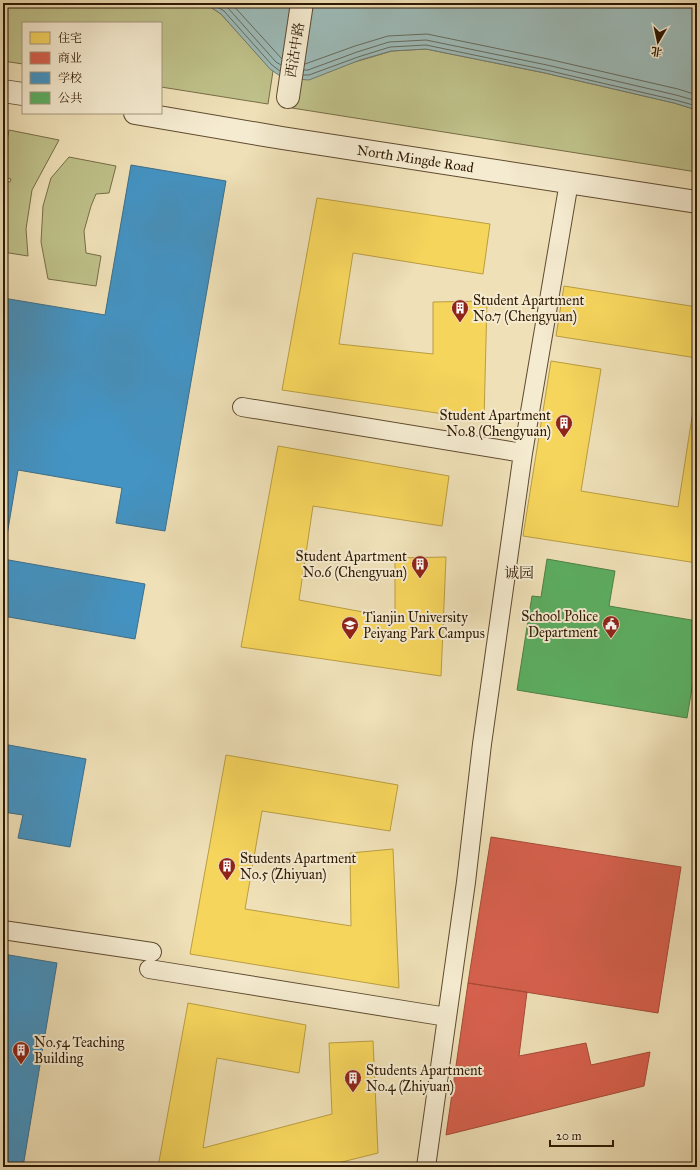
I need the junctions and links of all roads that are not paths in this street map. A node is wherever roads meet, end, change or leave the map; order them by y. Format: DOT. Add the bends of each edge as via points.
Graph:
graph roads {
  1 [pos="302,3"];
  2 [pos="3,91"];
  3 [pos="22,94"];
  4 [pos="288,97"];
  5 [pos="141,114"];
  6 [pos="570,182"];
  7 [pos="697,202"];
  8 [pos="242,407"];
  9 [pos="524,453"];
  10 [pos="3,930"];
  11 [pos="447,1017"];
  12 [pos="426,1167"];
  1 -- 4 [label="street, 西沽中路"];
  2 -- 3 [label="street"];
  5 -- 6 [label="street, North Mingde Road"];
  6 -- 7 [label="street, North Mingde Road"];
  6 -- 9 [label="street"];
  8 -- 9 [label="street"];
  9 -- 11 [label="street" via="482,744"];
  10 -- 11 [label="street" via="150,961"];
  11 -- 12 [label="street"];
}
